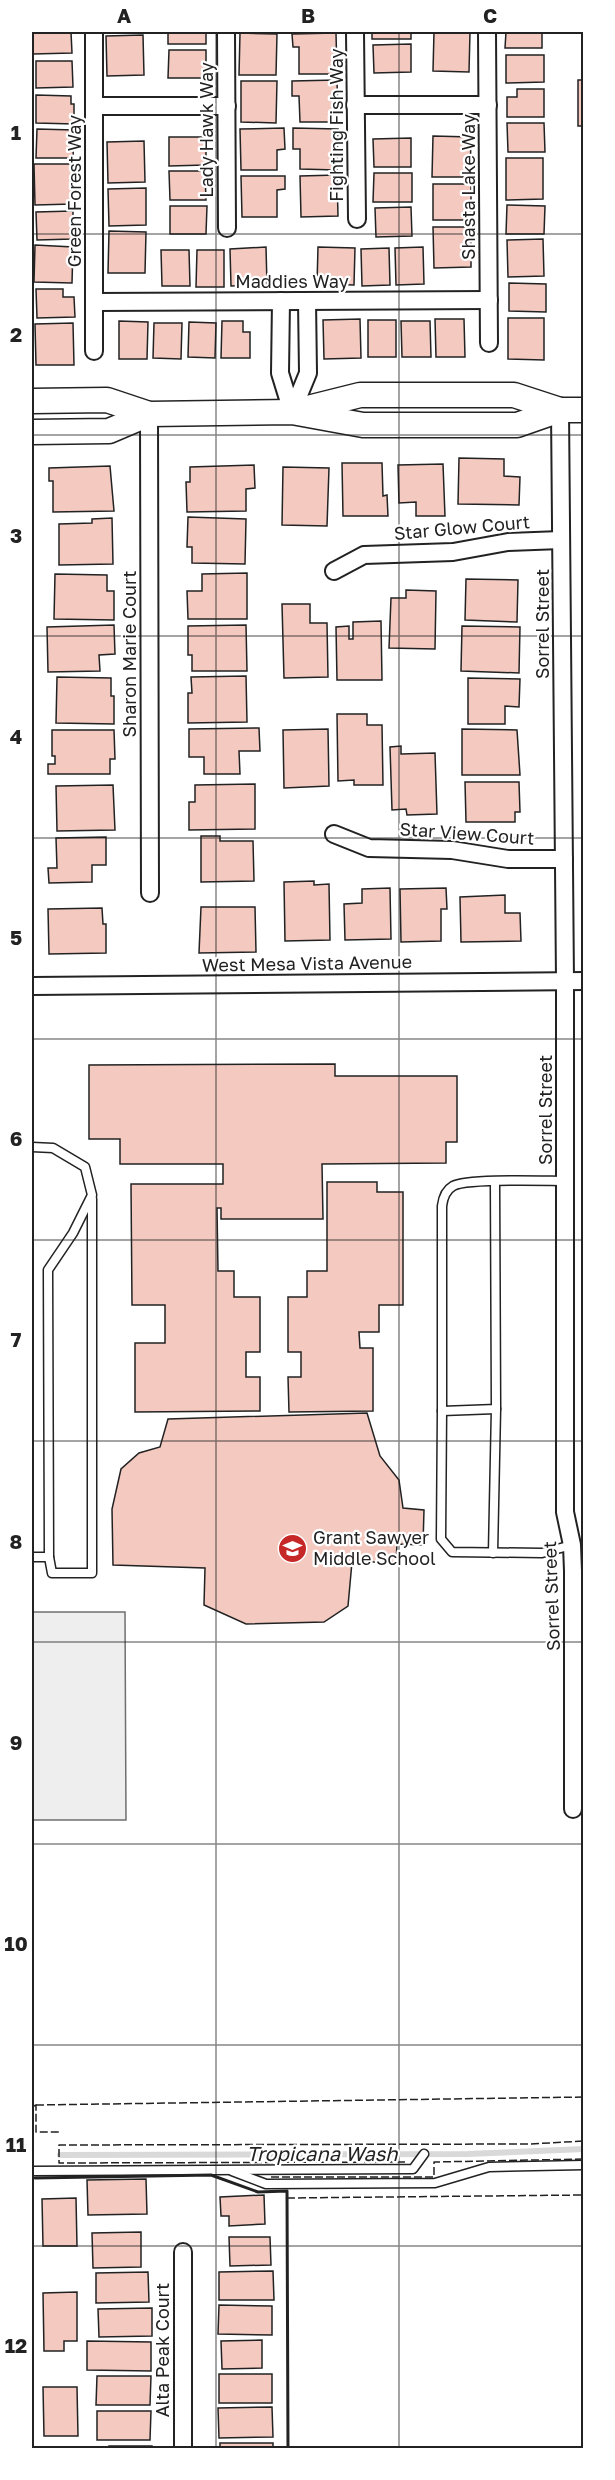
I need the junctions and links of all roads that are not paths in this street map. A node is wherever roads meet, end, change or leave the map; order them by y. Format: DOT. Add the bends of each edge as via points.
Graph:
graph roads {
  1 [pos="94,32"];
  2 [pos="226,32"];
  3 [pos="356,32"];
  4 [pos="487,32"];
  5 [pos="355,105"];
  6 [pos="488,105"];
  7 [pos="94,106"];
  8 [pos="226,106"];
  9 [pos="357,219"];
  10 [pos="227,228"];
  11 [pos="489,300"];
  12 [pos="281,301"];
  13 [pos="307,301"];
  14 [pos="95,302"];
  15 [pos="489,343"];
  16 [pos="94,351"];
  17 [pos="32,401"];
  18 [pos="572,410"];
  19 [pos="292,412"];
  20 [pos="149,414"];
  21 [pos="32,432"];
  22 [pos="561,540"];
  23 [pos="334,571"];
  24 [pos="334,834"];
  25 [pos="564,859"];
  26 [pos="150,893"];
  27 [pos="566,981"];
  28 [pos="584,981"];
  29 [pos="32,986"];
  30 [pos="32,1147"];
  31 [pos="566,1181"];
  32 [pos="495,1182"];
  33 [pos="92,1195"];
  34 [pos="566,1327"];
  35 [pos="584,1327"];
  36 [pos="496,1409"];
  37 [pos="442,1411"];
  38 [pos="578,1545"];
  39 [pos="493,1553"];
  40 [pos="32,1557"];
  41 [pos="49,1557"];
  42 [pos="573,1809"];
  43 [pos="424,2154"];
  44 [pos="584,2165"];
  45 [pos="229,2169"];
  46 [pos="32,2171"];
  47 [pos="183,2252"];
  48 [pos="183,2448"];
  1 -- 7 [label="street, Green Forest Way"];
  2 -- 8 [label="street, Lady Hawk Way"];
  3 -- 5 [label="street, Fighting Fish Way"];
  4 -- 6 [label="street, Shasta Lake Way"];
  5 -- 6 [label="street"];
  5 -- 9 [label="street, Fighting Fish Way"];
  6 -- 11 [label="street, Shasta Lake Way"];
  7 -- 8 [label="street"];
  7 -- 14 [label="street, Green Forest Way"];
  8 -- 10 [label="street, Lady Hawk Way"];
  11 -- 13 [label="street, Maddies Way"];
  11 -- 15 [label="street, Shasta Lake Way"];
  12 -- 13 [label="street, Maddies Way"];
  12 -- 14 [label="street, Maddies Way"];
  12 -- 19 [label="street" via="280,373"];
  13 -- 19 [label="street" via="308,374"];
  14 -- 16 [label="street, Green Forest Way"];
  17 -- 20 [label="main road" via="107,400"];
  18 -- 19 [label="main road" via="517,425 363,425"];
  18 -- 22 [label="street, Sorrel Street"];
  19 -- 20 [label="main road"];
  20 -- 21 [label="main road" via="109,430"];
  20 -- 26 [label="street, Sharon Marie Court"];
  22 -- 23 [label="street, Star Glow Court" via="508,542 453,552 364,555"];
  22 -- 25 [label="street, Sorrel Street"];
  24 -- 25 [label="street, Star View Court" via="369,848 452,850 508,859"];
  25 -- 27 [label="street, Sorrel Street"];
  27 -- 28 [label="street, West Mesa Vista Avenue"];
  27 -- 29 [label="street, West Mesa Vista Avenue"];
  27 -- 31 [label="street, Sorrel Street"];
  30 -- 33 [label="lane" via="53,1148 85,1167"];
  31 -- 32 [label="lane"];
  31 -- 34 [label="street, Sorrel Street"];
  32 -- 36 [label="lane"];
  32 -- 37 [label="lane" via="454,1185 442,1200"];
  33 -- 41 [label="lane" via="48,1270"];
  33 -- 41 [label="lane" via="92,1573 52,1573"];
  34 -- 35 [label="street"];
  34 -- 38 [label="street, Sorrel Street" via="565,1512"];
  36 -- 37 [label="lane"];
  36 -- 39 [label="lane"];
  37 -- 39 [label="lane" via="441,1539 452,1552"];
  38 -- 39 [label="lane" via="542,1553"];
  38 -- 42 [label="street, Sorrel Street"];
  40 -- 41 [label="lane"];
  43 -- 45 [label="lane" via="413,2169"];
  44 -- 45 [label="lane" via="489,2167 435,2183 266,2184"];
  45 -- 46 [label="lane"];
  47 -- 48 [label="street, Alta Peak Court"];
}
